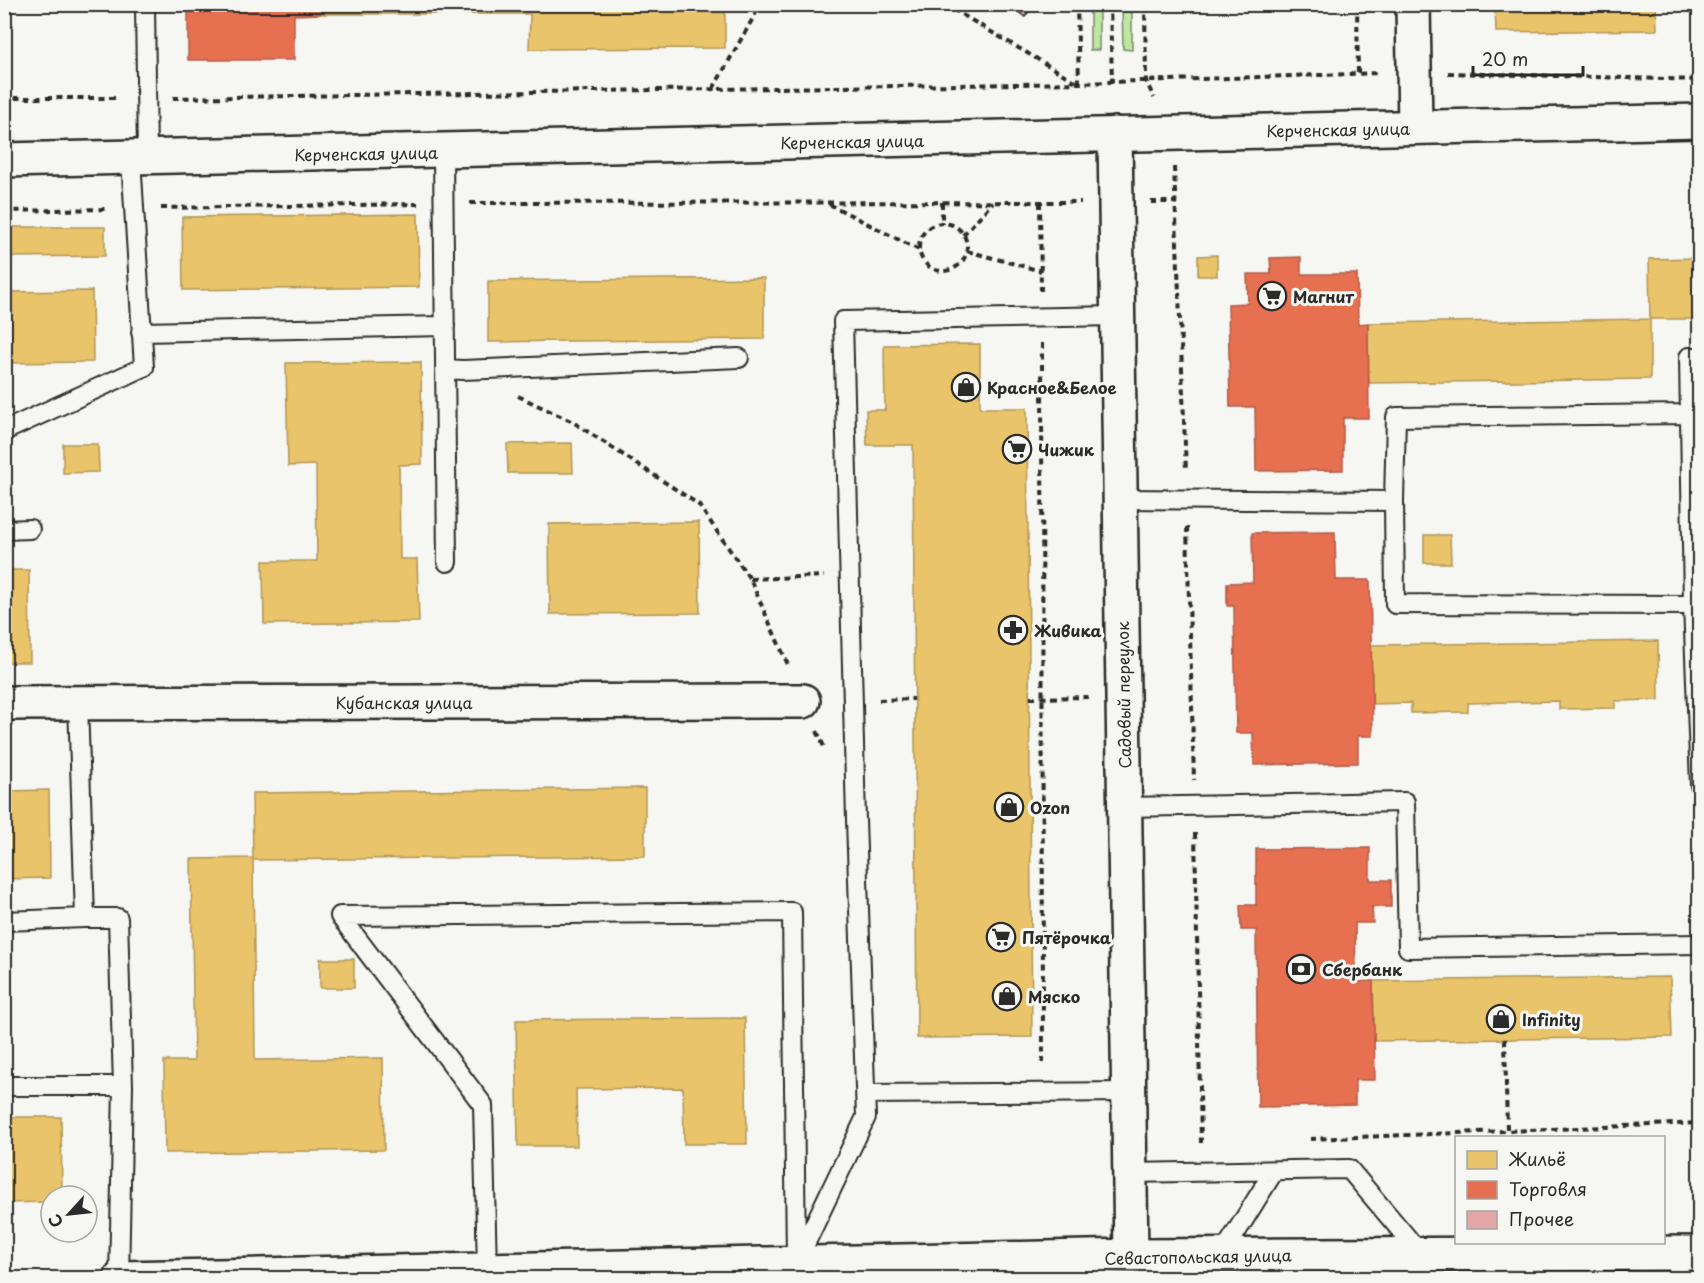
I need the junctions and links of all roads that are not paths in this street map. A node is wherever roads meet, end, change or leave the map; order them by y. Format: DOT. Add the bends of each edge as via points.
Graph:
graph roads {
  1 [pos="145,4"];
  2 [pos="1413,4"];
  3 [pos="1700,121"];
  4 [pos="1415,127"];
  5 [pos="1115,134"];
  6 [pos="443,151"];
  7 [pos="139,158"];
  8 [pos="4,160"];
  9 [pos="1117,316"];
  10 [pos="445,326"];
  11 [pos="141,332"];
  12 [pos="1700,357"];
  13 [pos="739,358"];
  14 [pos="445,369"];
  15 [pos="1690,414"];
  16 [pos="4,431"];
  17 [pos="1120,499"];
  18 [pos="1394,501"];
  19 [pos="30,529"];
  20 [pos="4,530"];
  21 [pos="447,562"];
  22 [pos="1693,605"];
  23 [pos="804,701"];
  24 [pos="4,703"];
  25 [pos="78,703"];
  26 [pos="1700,785"];
  27 [pos="1125,807"];
  28 [pos="86,918"];
  29 [pos="4,921"];
  30 [pos="1700,944"];
  31 [pos="4,1086"];
  32 [pos="123,1086"];
  33 [pos="1129,1092"];
  34 [pos="866,1094"];
  35 [pos="1274,1171"];
  36 [pos="1130,1173"];
  37 [pos="1420,1253"];
  38 [pos="1222,1255"];
  39 [pos="1131,1256"];
  40 [pos="1685,1261"];
  41 [pos="796,1263"];
  42 [pos="487,1269"];
  43 [pos="120,1278"];
  1 -- 7 [label="lane" via="145,98"];
  2 -- 4 [label="street"];
  3 -- 4 [label="street, Керченская улица"];
  4 -- 5 [label="street, Керченская улица"];
  5 -- 6 [label="street, Керченская улица"];
  5 -- 9 [label="street, Садовый переулок"];
  6 -- 7 [label="street, Керченская улица"];
  6 -- 10 [label="lane"];
  7 -- 8 [label="street, Керченская улица"];
  7 -- 11 [label="lane" via="134,209"];
  9 -- 17 [label="street, Садовый переулок"];
  9 -- 34 [label="lane" via="843,321"];
  10 -- 11 [label="lane"];
  10 -- 14 [label="lane"];
  11 -- 16 [label="lane" via="144,367"];
  12 -- 15 [label="lane" via="1689,357"];
  13 -- 14 [label="lane"];
  14 -- 21 [label="lane"];
  15 -- 18 [label="lane" via="1396,417"];
  15 -- 22 [label="lane"];
  17 -- 18 [label="lane"];
  17 -- 27 [label="street, Садовый переулок"];
  18 -- 22 [label="lane" via="1395,604"];
  19 -- 20 [label="lane"];
  22 -- 26 [label="lane"];
  23 -- 25 [label="street, Кубанская улица"];
  24 -- 25 [label="street, Кубанская улица"];
  25 -- 28 [label="lane"];
  27 -- 30 [label="lane" via="1405,802 1408,948"];
  27 -- 33 [label="street, Садовый переулок"];
  28 -- 29 [label="lane"];
  28 -- 32 [label="lane" via="118,918"];
  31 -- 32 [label="lane"];
  32 -- 43 [label="lane"];
  33 -- 34 [label="lane"];
  33 -- 36 [label="street, Садовый переулок"];
  34 -- 41 [label="lane" via="866,1117"];
  35 -- 36 [label="lane"];
  35 -- 37 [label="lane" via="1350,1169"];
  35 -- 38 [label="lane"];
  36 -- 39 [label="street, Садовый переулок"];
  37 -- 38 [label="street, Севастопольская улица"];
  37 -- 40 [label="street, Севастопольская улица"];
  38 -- 39 [label="street, Севастопольская улица"];
  39 -- 41 [label="street, Севастопольская улица"];
  41 -- 42 [label="street, Севастопольская улица"];
  41 -- 42 [label="lane" via="792,912 340,916 483,1105"];
  42 -- 43 [label="street, Севастопольская улица"];
}
